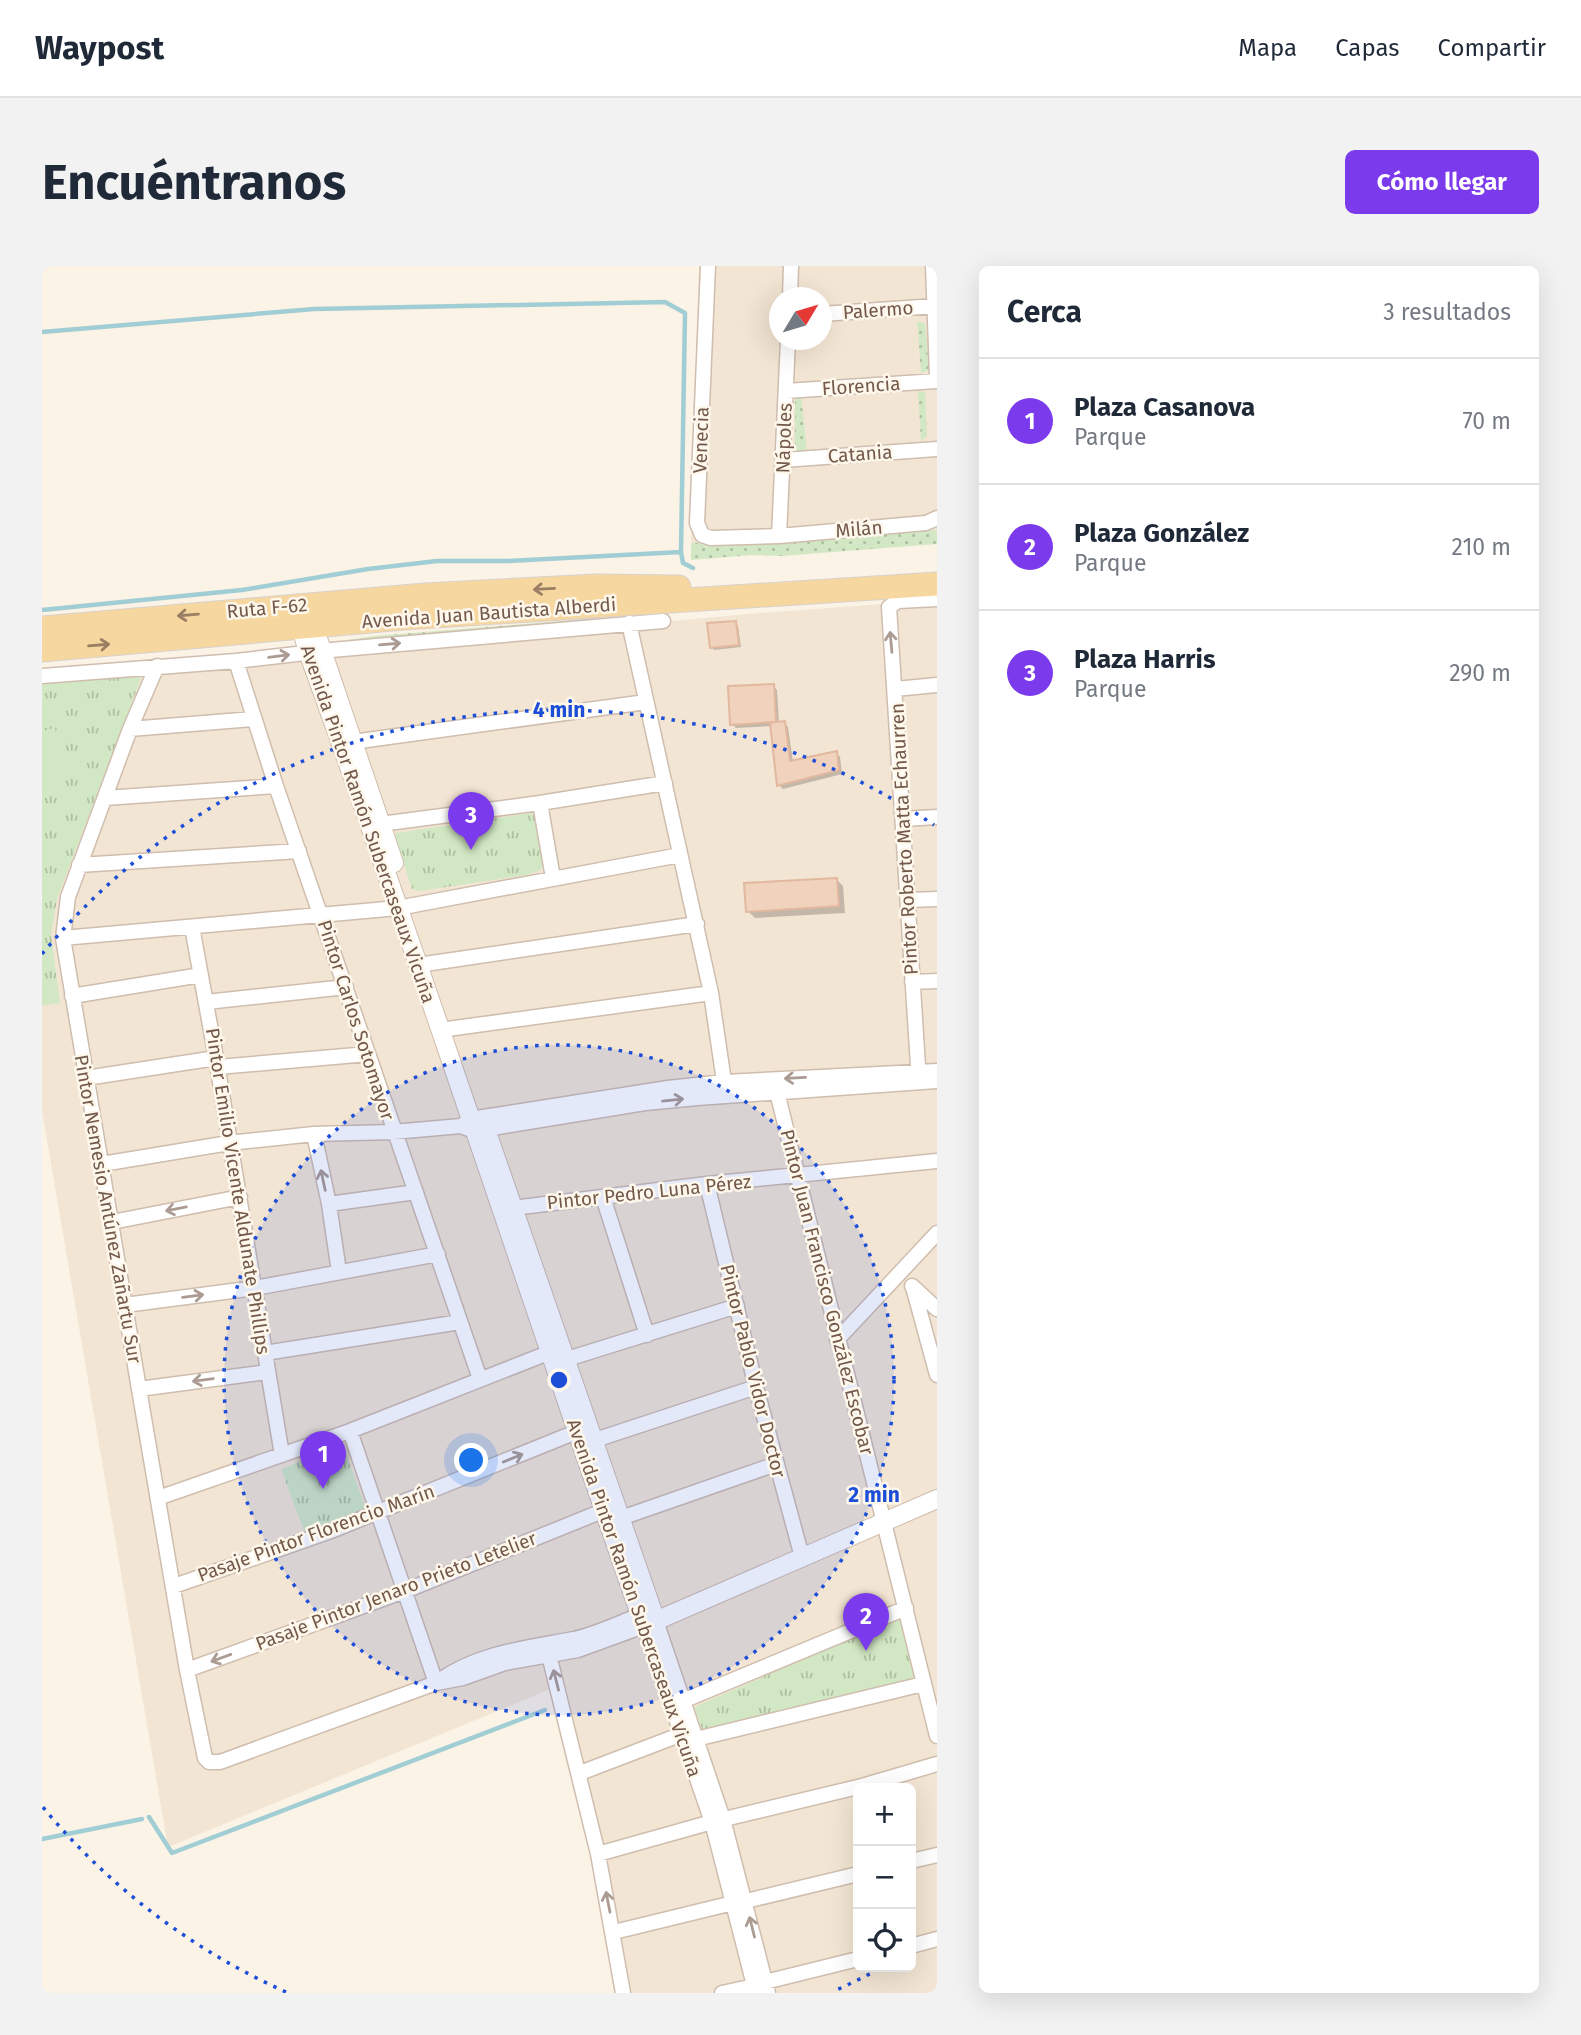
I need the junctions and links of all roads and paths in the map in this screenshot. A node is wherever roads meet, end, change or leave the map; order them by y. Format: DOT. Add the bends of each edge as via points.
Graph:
graph roads {
  1 [pos="708,266"];
  2 [pos="791,266"];
  3 [pos="935,274"];
  4 [pos="790,287"];
  5 [pos="936,306"];
  6 [pos="832,313"];
  7 [pos="788,350"];
  8 [pos="937,378"];
  9 [pos="786,391"];
  10 [pos="937,449"];
  11 [pos="783,460"];
  12 [pos="937,518"];
  13 [pos="779,536"];
  14 [pos="937,571"];
  15 [pos="937,584"];
  16 [pos="492,591"];
  17 [pos="937,599"];
  18 [pos="307,620"];
  19 [pos="663,621"];
  20 [pos="629,624"];
  21 [pos="42,628"];
  22 [pos="42,650"];
  23 [pos="315,652"];
  24 [pos="236,661"];
  25 [pos="157,666"];
  26 [pos="42,676"];
  27 [pos="937,685"];
  28 [pos="895,689"];
  29 [pos="646,702"];
  30 [pos="253,719"];
  31 [pos="130,729"];
  32 [pos="346,743"];
  33 [pos="665,783"];
  34 [pos="275,786"];
  35 [pos="105,798"];
  36 [pos="540,803"];
  37 [pos="937,817"];
  38 [pos="903,820"];
  39 [pos="375,824"];
  40 [pos="299,851"];
  41 [pos="680,855"];
  42 [pos="79,865"];
  43 [pos="553,878"];
  44 [pos="937,899"];
  45 [pos="908,900"];
  46 [pos="403,906"];
  47 [pos="321,915"];
  48 [pos="696,924"];
  49 [pos="192,927"];
  50 [pos="64,938"];
  51 [pos="424,963"];
  52 [pos="201,975"];
  53 [pos="937,981"];
  54 [pos="912,982"];
  55 [pos="345,987"];
  56 [pos="711,993"];
  57 [pos="72,996"];
  58 [pos="206,1002"];
  59 [pos="445,1029"];
  60 [pos="368,1054"];
  61 [pos="217,1063"];
  62 [pos="937,1071"];
  63 [pos="918,1077"];
  64 [pos="86,1078"];
  65 [pos="937,1081"];
  66 [pos="725,1089"];
  67 [pos="777,1092"];
  68 [pos="475,1124"];
  69 [pos="393,1132"];
  70 [pos="314,1134"];
  71 [pos="229,1143"];
  72 [pos="937,1161"];
  73 [pos="102,1164"];
  74 [pos="797,1176"];
  75 [pos="706,1184"];
  76 [pos="416,1192"];
  77 [pos="240,1197"];
  78 [pos="603,1197"];
  79 [pos="329,1204"];
  80 [pos="507,1209"];
  81 [pos="112,1222"];
  82 [pos="937,1233"];
  83 [pos="438,1254"];
  84 [pos="339,1272"];
  85 [pos="899,1273"];
  86 [pos="913,1287"];
  87 [pos="255,1288"];
  88 [pos="125,1305"];
  89 [pos="737,1306"];
  90 [pos="937,1309"];
  91 [pos="460,1322"];
  92 [pos="647,1335"];
  93 [pos="837,1340"];
  94 [pos="265,1353"];
  95 [pos="556,1356"];
  96 [pos="267,1372"];
  97 [pos="937,1375"];
  98 [pos="480,1379"];
  99 [pos="756,1387"];
  100 [pos="139,1389"];
  101 [pos="351,1431"];
  102 [pos="576,1433"];
  103 [pos="592,1441"];
  104 [pos="282,1455"];
  105 [pos="776,1464"];
  106 [pos="937,1488"];
  107 [pos="158,1498"];
  108 [pos="937,1499"];
  109 [pos="378,1513"];
  110 [pos="613,1514"];
  111 [pos="883,1517"];
  112 [pos="800,1552"];
  113 [pos="174,1586"];
  114 [pos="405,1591"];
  115 [pos="906,1608"];
  116 [pos="648,1618"];
  117 [pos="549,1655"];
  118 [pos="187,1670"];
  119 [pos="436,1683"];
  120 [pos="923,1684"];
  121 [pos="677,1703"];
  122 [pos="937,1736"];
  123 [pos="689,1737"];
  124 [pos="937,1765"];
  125 [pos="580,1773"];
  126 [pos="718,1820"];
  127 [pos="598,1854"];
  128 [pos="937,1855"];
  129 [pos="916,1860"];
  130 [pos="853,1875"];
  131 [pos="740,1902"];
  132 [pos="614,1931"];
  133 [pos="937,1940"];
  134 [pos="916,1945"];
  135 [pos="853,1960"];
  136 [pos="761,1988"];
  137 [pos="624,1993"];
  138 [pos="722,1993"];
  1 -- 13 [label="street, Venecia" via="697,523 702,535 711,538"];
  2 -- 4 [label="street"];
  3 -- 5 [label="street"];
  5 -- 6 [label="street, Palermo"];
  5 -- 8 [label="street"];
  7 -- 9 [label="street, Nápoles"];
  8 -- 9 [label="street, Florencia"];
  9 -- 11 [label="street, Nápoles"];
  10 -- 11 [label="street, Catania"];
  11 -- 13 [label="street, Nápoles"];
  12 -- 13 [label="street, Milán" via="926,523"];
  14 -- 16 [label="main road, Avenida Juan Bautista Alberdi, one-way" via="762,586"];
  15 -- 18 [label="main road, Avenida Juan Bautista Alberdi" via="404,618"];
  16 -- 18 [label="main road, Ruta F-62"];
  28 -- 17 [label="street, Pintor Roberto Matta Echaurren, one-way" via="889,607 898,601"];
  18 -- 21 [label="main road, Ruta F-62, one-way"];
  22 -- 18 [label="main road, Avenida Juan Bautista Alberdi, one-way"];
  18 -- 23 [label="street, Avenida Pintor Ramón Subercaseaux Vicuña"];
  19 -- 20 [label="street, Avenida Juan Bautista Alberdi"];
  23 -- 20 [label="street, Avenida Juan Bautista Alberdi, one-way"];
  20 -- 29 [label="street"];
  24 -- 23 [label="street, Avenida Juan Bautista Alberdi, one-way"];
  23 -- 32 [label="street, Avenida Pintor Ramón Subercaseaux Vicuña"];
  24 -- 25 [label="street, Avenida Juan Bautista Alberdi"];
  24 -- 30 [label="street, Pintor Carlos Sotomayor"];
  25 -- 26 [label="street, Avenida Juan Bautista Alberdi"];
  25 -- 31 [label="street, Pintor Nemesio Antúnez Zañartu Sur"];
  27 -- 28 [label="street"];
  28 -- 38 [label="street, Pintor Roberto Matta Echaurren"];
  29 -- 32 [label="street"];
  29 -- 33 [label="street"];
  30 -- 31 [label="street"];
  30 -- 34 [label="street, Pintor Carlos Sotomayor"];
  31 -- 35 [label="street, Pintor Nemesio Antúnez Zañartu Sur"];
  32 -- 39 [label="street, Avenida Pintor Ramón Subercaseaux Vicuña"];
  33 -- 36 [label="street"];
  33 -- 41 [label="street"];
  34 -- 35 [label="street"];
  34 -- 40 [label="street, Pintor Carlos Sotomayor"];
  35 -- 42 [label="street, Pintor Nemesio Antúnez Zañartu Sur"];
  36 -- 39 [label="street"];
  36 -- 43 [label="street"];
  37 -- 38 [label="street"];
  38 -- 45 [label="street, Pintor Roberto Matta Echaurren"];
  39 -- 46 [label="street, Avenida Pintor Ramón Subercaseaux Vicuña"];
  40 -- 42 [label="street"];
  40 -- 47 [label="street, Pintor Carlos Sotomayor"];
  41 -- 43 [label="street"];
  41 -- 48 [label="street"];
  42 -- 50 [label="street, Pintor Nemesio Antúnez Zañartu Sur" via="68,897"];
  43 -- 46 [label="street"];
  44 -- 45 [label="street"];
  45 -- 54 [label="street, Pintor Roberto Matta Echaurren"];
  46 -- 47 [label="street"];
  46 -- 51 [label="street, Avenida Pintor Ramón Subercaseaux Vicuña"];
  47 -- 49 [label="street"];
  47 -- 55 [label="street, Pintor Carlos Sotomayor"];
  48 -- 51 [label="street"];
  48 -- 56 [label="street"];
  49 -- 50 [label="street"];
  49 -- 52 [label="street, Pintor Emilio Vicente Aldunate Phillips"];
  50 -- 57 [label="street, Pintor Nemesio Antúnez Zañartu Sur"];
  51 -- 59 [label="street, Avenida Pintor Ramón Subercaseaux Vicuña"];
  52 -- 57 [label="street"];
  52 -- 58 [label="street, Pintor Emilio Vicente Aldunate Phillips"];
  53 -- 54 [label="street"];
  54 -- 63 [label="street, Pintor Roberto Matta Echaurren"];
  55 -- 58 [label="street"];
  55 -- 60 [label="street, Pintor Carlos Sotomayor"];
  56 -- 59 [label="street"];
  56 -- 66 [label="street"];
  57 -- 64 [label="street, Pintor Nemesio Antúnez Zañartu Sur"];
  58 -- 61 [label="street, Pintor Emilio Vicente Aldunate Phillips"];
  59 -- 68 [label="street, Avenida Pintor Ramón Subercaseaux Vicuña"];
  60 -- 61 [label="street"];
  60 -- 69 [label="street, Pintor Carlos Sotomayor"];
  61 -- 64 [label="street"];
  61 -- 71 [label="street, Pintor Emilio Vicente Aldunate Phillips"];
  62 -- 63 [label="street"];
  63 -- 65 [label="street"];
  63 -- 66 [label="street, one-way"];
  63 -- 67 [label="street"];
  64 -- 73 [label="street, Pintor Nemesio Antúnez Zañartu Sur"];
  66 -- 67 [label="street"];
  66 -- 68 [label="street"];
  67 -- 74 [label="street, Pintor Juan Francisco González Escobar"];
  68 -- 69 [label="street"];
  68 -- 80 [label="street, Avenida Pintor Ramón Subercaseaux Vicuña"];
  69 -- 70 [label="street"];
  69 -- 76 [label="street, Pintor Carlos Sotomayor"];
  70 -- 71 [label="street"];
  79 -- 70 [label="street, one-way"];
  71 -- 73 [label="street"];
  71 -- 77 [label="street, Pintor Emilio Vicente Aldunate Phillips"];
  72 -- 74 [label="street, Pintor Pedro Luna Pérez"];
  73 -- 81 [label="street, Pintor Nemesio Antúnez Zañartu Sur"];
  74 -- 75 [label="street, Pintor Pedro Luna Pérez"];
  74 -- 93 [label="street, Pintor Juan Francisco González Escobar"];
  75 -- 78 [label="street, Pintor Pedro Luna Pérez"];
  75 -- 89 [label="street, Pintor Pablo Vidor Doctor"];
  76 -- 79 [label="street"];
  76 -- 83 [label="street, Pintor Carlos Sotomayor"];
  77 -- 81 [label="street, one-way"];
  77 -- 87 [label="street, Pintor Emilio Vicente Aldunate Phillips"];
  78 -- 80 [label="street, Pintor Pedro Luna Pérez"];
  78 -- 92 [label="street"];
  79 -- 84 [label="street"];
  80 -- 95 [label="street, Avenida Pintor Ramón Subercaseaux Vicuña"];
  81 -- 88 [label="street, Pintor Nemesio Antúnez Zañartu Sur"];
  82 -- 85 [label="street"];
  83 -- 84 [label="street"];
  83 -- 91 [label="street, Pintor Carlos Sotomayor"];
  84 -- 87 [label="street"];
  85 -- 86 [label="street"];
  85 -- 93 [label="street"];
  86 -- 90 [label="street"];
  86 -- 97 [label="street"];
  88 -- 87 [label="street, one-way"];
  87 -- 94 [label="street, Pintor Emilio Vicente Aldunate Phillips"];
  88 -- 100 [label="street, Pintor Nemesio Antúnez Zañartu Sur"];
  89 -- 92 [label="street"];
  89 -- 99 [label="street, Pintor Pablo Vidor Doctor"];
  91 -- 94 [label="street"];
  91 -- 98 [label="street, Pintor Carlos Sotomayor"];
  92 -- 95 [label="street"];
  93 -- 111 [label="street, Pintor Juan Francisco González Escobar"];
  94 -- 96 [label="street, Pintor Emilio Vicente Aldunate Phillips"];
  95 -- 98 [label="street"];
  95 -- 102 [label="street, Avenida Pintor Ramón Subercaseaux Vicuña"];
  95 -- 103 [label="street, Avenida Pintor Ramón Subercaseaux Vicuña"];
  96 -- 100 [label="street, one-way"];
  96 -- 104 [label="street, Pintor Emilio Vicente Aldunate Phillips"];
  98 -- 101 [label="street"];
  99 -- 103 [label="street"];
  99 -- 105 [label="street, Pintor Pablo Vidor Doctor"];
  100 -- 107 [label="street, Pintor Nemesio Antúnez Zañartu Sur"];
  101 -- 104 [label="street"];
  101 -- 109 [label="street"];
  102 -- 103 [label="street"];
  109 -- 102 [label="street, Pasaje Pintor Florencio Marín, one-way"];
  102 -- 110 [label="street, Avenida Pintor Ramón Subercaseaux Vicuña"];
  103 -- 110 [label="street, Avenida Pintor Ramón Subercaseaux Vicuña"];
  104 -- 107 [label="street"];
  105 -- 110 [label="street, Pasaje Pintor Jenaro Prieto Letelier"];
  105 -- 112 [label="street, Pintor Pablo Vidor Doctor"];
  106 -- 111 [label="street"];
  107 -- 113 [label="street, Pintor Nemesio Antúnez Zañartu Sur"];
  108 -- 111 [label="street"];
  109 -- 113 [label="street, Pasaje Pintor Florencio Marín"];
  109 -- 114 [label="street"];
  110 -- 114 [label="street, Pasaje Pintor Jenaro Prieto Letelier"];
  110 -- 116 [label="street, Avenida Pintor Ramón Subercaseaux Vicuña"];
  111 -- 112 [label="street"];
  111 -- 115 [label="street, Pintor Juan Francisco González Escobar"];
  112 -- 116 [label="street"];
  113 -- 118 [label="street, Pintor Nemesio Antúnez Zañartu Sur"];
  114 -- 118 [label="street, Pasaje Pintor Jenaro Prieto Letelier, one-way"];
  114 -- 119 [label="street"];
  115 -- 120 [label="street, Pintor Juan Francisco González Escobar"];
  115 -- 121 [label="street"];
  116 -- 117 [label="street" via="578,1650"];
  116 -- 119 [label="street" via="500,1653 459,1667"];
  116 -- 121 [label="street, Avenida Pintor Ramón Subercaseaux Vicuña"];
  117 -- 119 [label="street"];
  125 -- 117 [label="street, one-way"];
  118 -- 119 [label="street, Pintor Nemesio Antúnez Zañartu Sur" via="203,1752 209,1762 220,1762"];
  120 -- 122 [label="street, Pintor Juan Francisco González Escobar"];
  120 -- 123 [label="street"];
  121 -- 123 [label="street, Avenida Pintor Ramón Subercaseaux Vicuña"];
  123 -- 125 [label="street"];
  123 -- 126 [label="street, Avenida Pintor Ramón Subercaseaux Vicuña"];
  124 -- 126 [label="street"];
  125 -- 127 [label="street"];
  126 -- 127 [label="street"];
  126 -- 131 [label="street, Avenida Pintor Ramón Subercaseaux Vicuña"];
  132 -- 127 [label="street, one-way"];
  128 -- 129 [label="street"];
  130 -- 131 [label="street"];
  131 -- 132 [label="street"];
  131 -- 136 [label="street, Avenida Pintor Ramón Subercaseaux Vicuña"];
  132 -- 137 [label="street"];
  133 -- 134 [label="street"];
  135 -- 136 [label="street"];
  136 -- 138 [label="street"];
}
